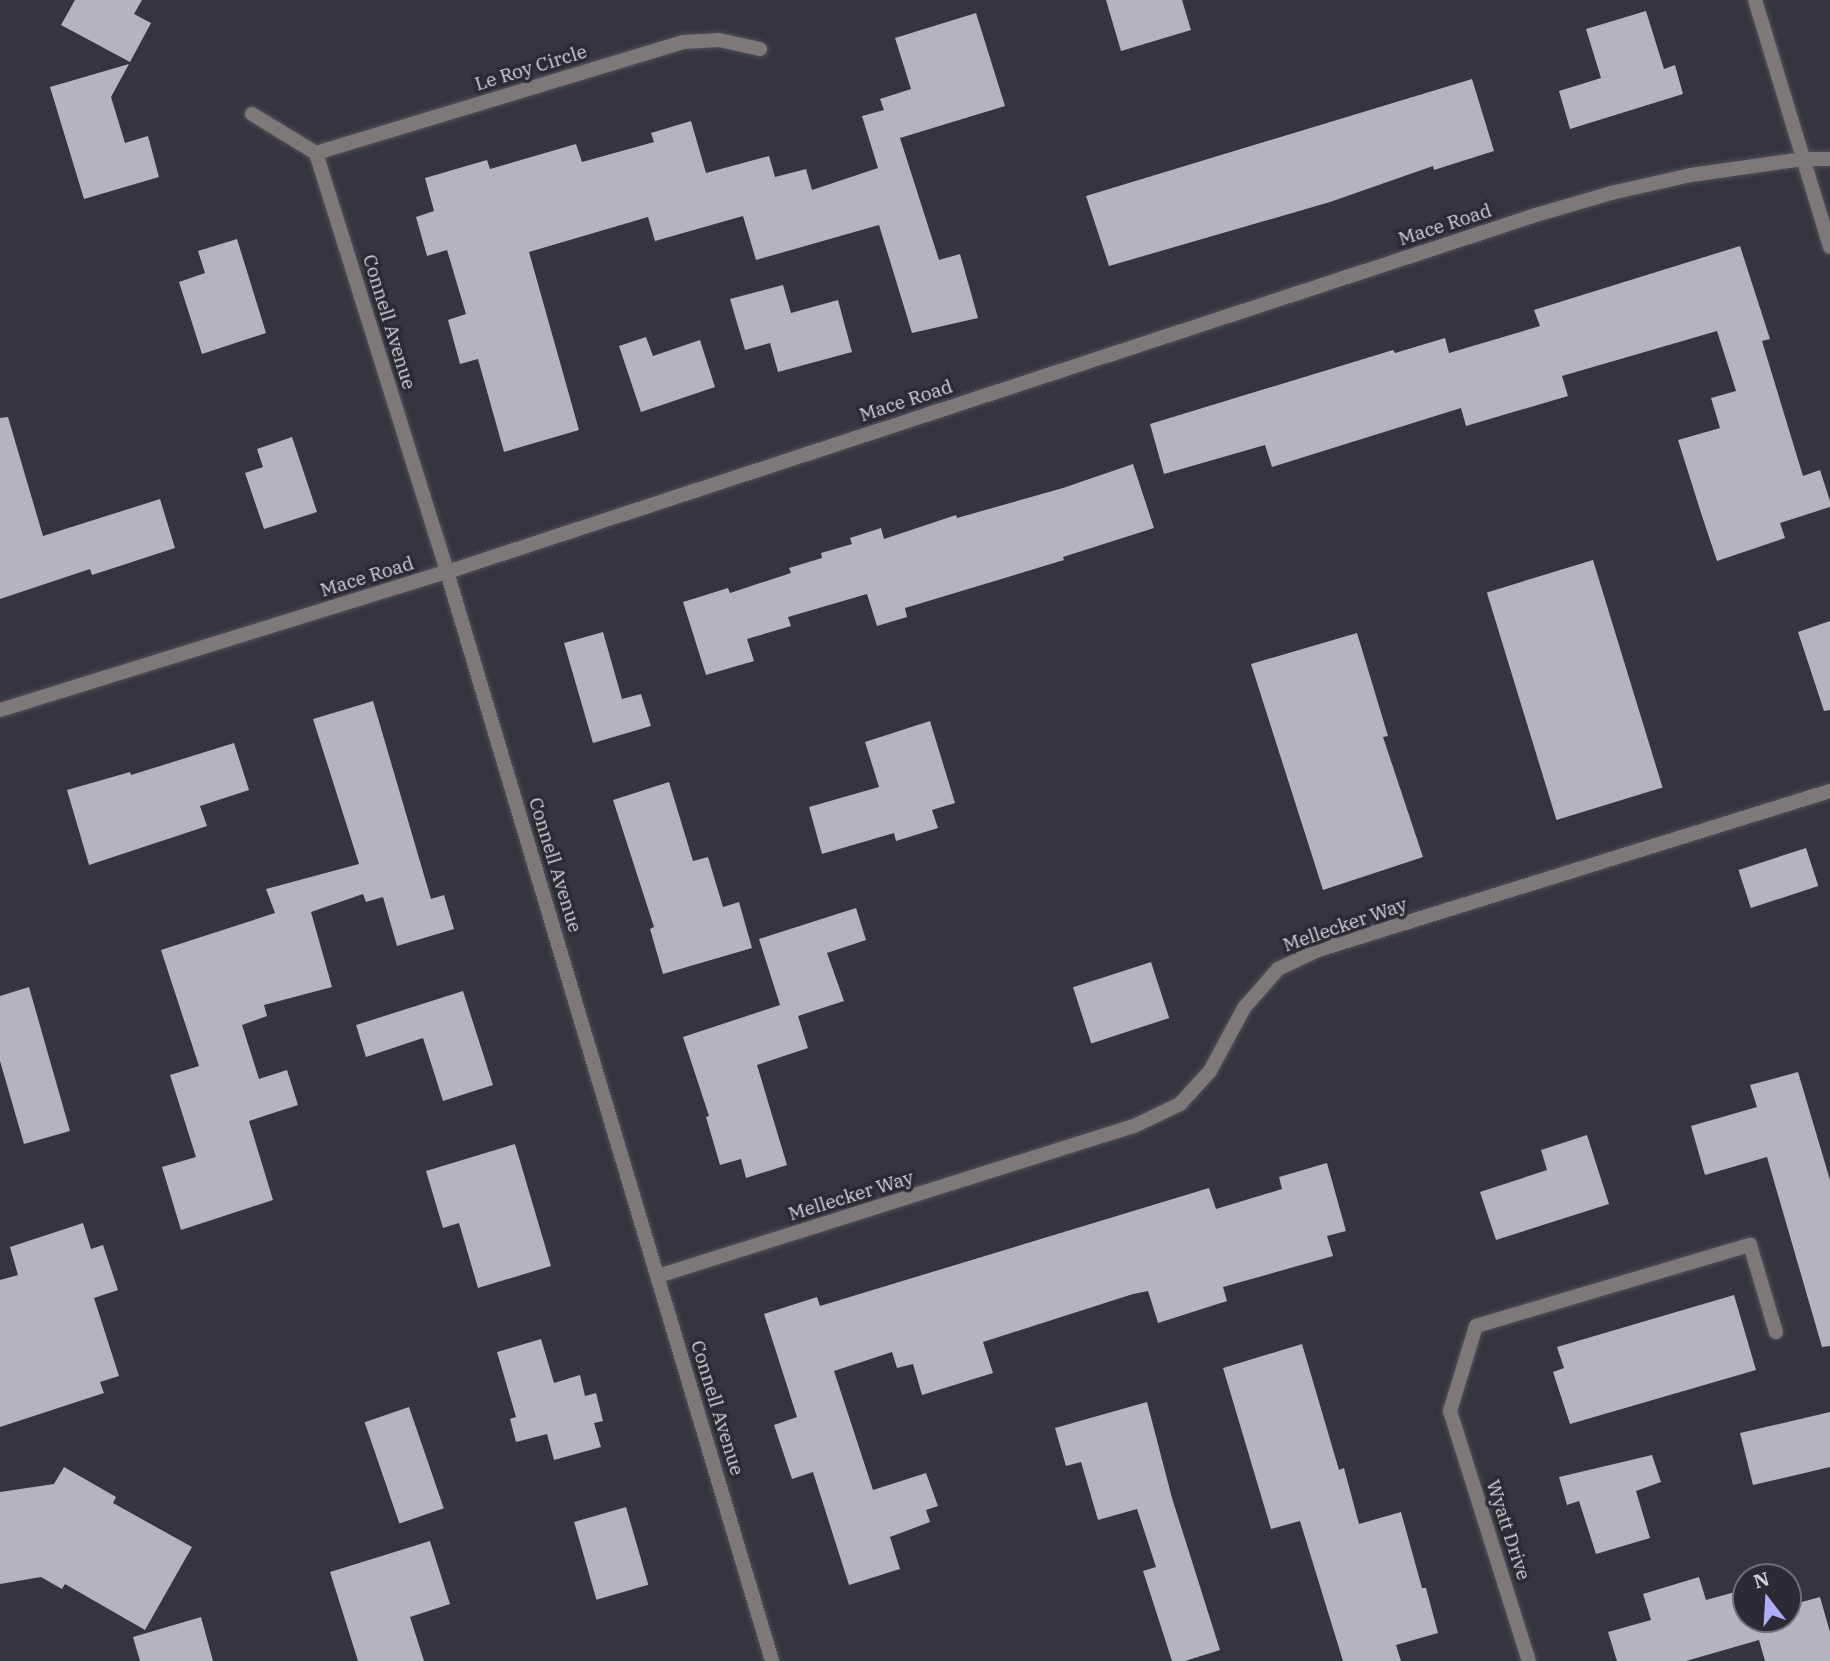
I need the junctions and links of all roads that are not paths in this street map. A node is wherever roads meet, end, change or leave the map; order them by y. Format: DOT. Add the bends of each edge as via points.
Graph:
graph roads {
  1 [pos="1755,0"];
  2 [pos="760,49"];
  3 [pos="252,114"];
  4 [pos="316,153"];
  5 [pos="1804,159"];
  6 [pos="1830,159"];
  7 [pos="1830,247"];
  8 [pos="447,572"];
  9 [pos="0,710"];
  10 [pos="1830,791"];
  11 [pos="657,1276"];
  12 [pos="1776,1332"];
  13 [pos="772,1661"];
  14 [pos="1530,1661"];
  1 -- 5 [label="street"];
  2 -- 4 [label="street, Le Roy Circle" via="719,40 682,41"];
  3 -- 4 [label="street"];
  4 -- 8 [label="street, Connell Avenue"];
  5 -- 6 [label="street, Mace Road"];
  5 -- 7 [label="street"];
  5 -- 8 [label="street, Mace Road" via="1611,192"];
  8 -- 9 [label="street, Mace Road"];
  8 -- 11 [label="street, Connell Avenue"];
  10 -- 11 [label="street, Mellecker Way" via="1318,950 1278,969 1244,1008 1210,1071 1180,1104 1144,1122"];
  11 -- 13 [label="street, Connell Avenue"];
  12 -- 14 [label="street, Wyatt Drive" via="1750,1245 1476,1326 1450,1411"];
}
